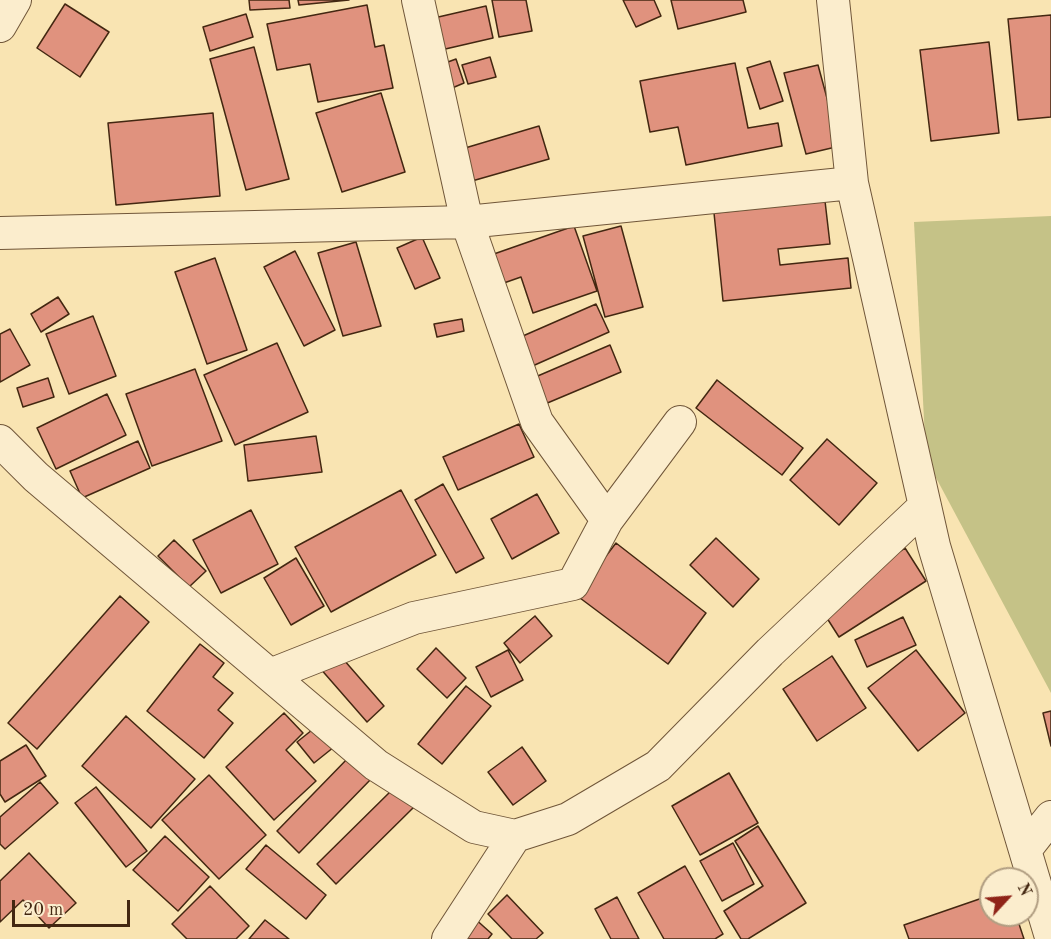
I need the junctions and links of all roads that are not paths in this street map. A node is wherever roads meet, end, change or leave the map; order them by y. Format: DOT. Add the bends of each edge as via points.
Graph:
graph roads {
  1 [pos="15,0"];
  2 [pos="418,0"];
  3 [pos="833,0"];
  4 [pos="0,26"];
  5 [pos="852,183"];
  6 [pos="467,222"];
  7 [pos="0,233"];
  8 [pos="680,422"];
  9 [pos="0,441"];
  10 [pos="925,506"];
  11 [pos="607,519"];
  12 [pos="270,675"];
  13 [pos="1051,817"];
  14 [pos="515,836"];
  15 [pos="1025,850"];
  16 [pos="1051,937"];
  17 [pos="448,939"];
  1 -- 4 [label="street"];
  2 -- 6 [label="street"];
  3 -- 5 [label="street"];
  5 -- 6 [label="street"];
  5 -- 10 [label="street"];
  6 -- 7 [label="street"];
  6 -- 11 [label="street" via="537,422"];
  8 -- 11 [label="street"];
  9 -- 12 [label="street" via="36,477"];
  10 -- 14 [label="street" via="770,652 658,766 568,819"];
  10 -- 15 [label="street"];
  11 -- 12 [label="street" via="573,584 414,618"];
  12 -- 14 [label="street" via="376,765 474,827"];
  13 -- 15 [label="street"];
  14 -- 17 [label="street"];
  15 -- 16 [label="street"];
}
